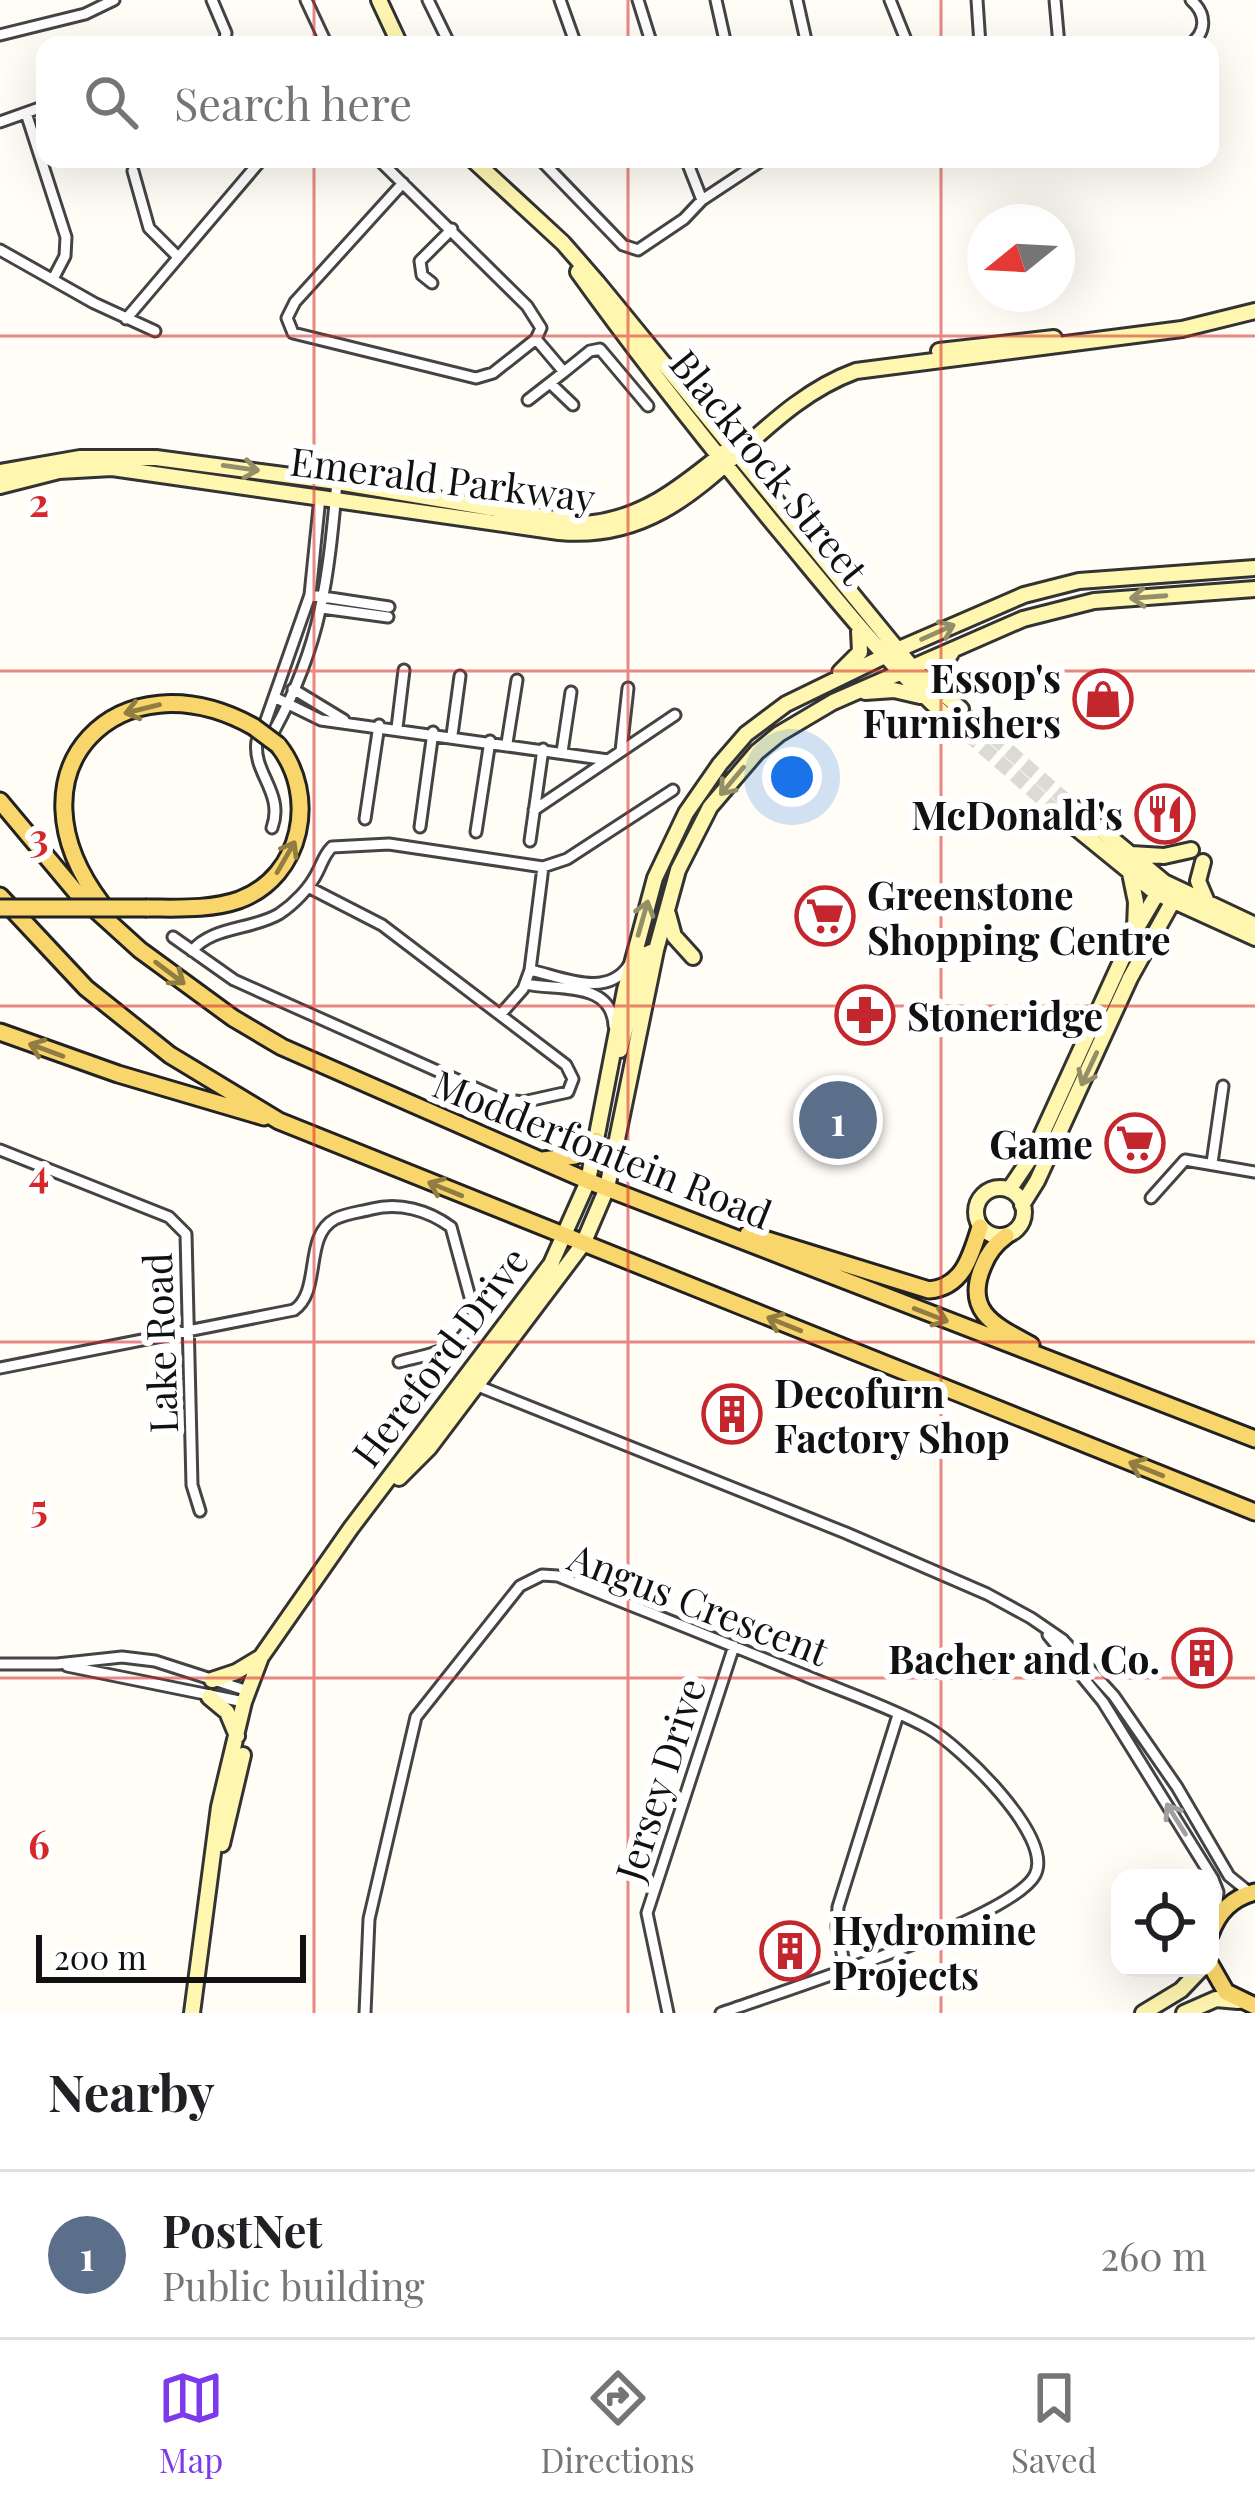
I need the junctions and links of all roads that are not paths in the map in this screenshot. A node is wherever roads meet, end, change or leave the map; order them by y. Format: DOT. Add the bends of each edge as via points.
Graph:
graph roads {
  1 [pos="114,0"];
  2 [pos="212,0"];
  3 [pos="306,0"];
  4 [pos="379,0"];
  5 [pos="428,0"];
  6 [pos="560,0"];
  7 [pos="638,0"];
  8 [pos="716,0"];
  9 [pos="797,0"];
  10 [pos="890,0"];
  11 [pos="976,0"];
  12 [pos="1054,0"];
  13 [pos="1191,0"];
  14 [pos="0,35"];
  15 [pos="226,36"];
  16 [pos="323,36"];
  17 [pos="396,36"];
  18 [pos="445,36"];
  19 [pos="573,36"];
  20 [pos="649,36"];
  21 [pos="724,36"];
  22 [pos="805,36"];
  23 [pos="904,36"];
  24 [pos="979,36"];
  25 [pos="1058,36"];
  26 [pos="1199,36"];
  27 [pos="36,109"];
  28 [pos="26,113"];
  29 [pos="0,122"];
  30 [pos="36,144"];
  31 [pos="44,168"];
  32 [pos="254,168"];
  33 [pos="388,168"];
  34 [pos="482,168"];
  35 [pos="551,168"];
  36 [pos="690,168"];
  37 [pos="750,168"];
  38 [pos="553,170"];
  39 [pos="133,171"];
  40 [pos="403,182"];
  41 [pos="702,200"];
  42 [pos="452,229"];
  43 [pos="0,250"];
  44 [pos="177,256"];
  45 [pos="52,279"];
  46 [pos="432,283"];
  47 [pos="1255,307"];
  48 [pos="126,319"];
  49 [pos="155,331"];
  50 [pos="536,339"];
  51 [pos="564,372"];
  52 [pos="550,383"];
  53 [pos="528,400"];
  54 [pos="573,405"];
  55 [pos="648,406"];
  56 [pos="727,456"];
  57 [pos="0,472"];
  58 [pos="329,481"];
  59 [pos="0,486"];
  60 [pos="328,498"];
  61 [pos="1255,568"];
  62 [pos="1255,590"];
  63 [pos="309,600"];
  64 [pos="324,603"];
  65 [pos="388,612"];
  66 [pos="859,628"];
  67 [pos="956,645"];
  68 [pos="890,653"];
  69 [pos="904,669"];
  70 [pos="404,670"];
  71 [pos="460,676"];
  72 [pos="517,680"];
  73 [pos="283,683"];
  74 [pos="628,688"];
  75 [pos="296,690"];
  76 [pos="571,692"];
  77 [pos="806,694"];
  78 [pos="944,696"];
  79 [pos="276,698"];
  80 [pos="925,698"];
  81 [pos="833,702"];
  82 [pos="288,706"];
  83 [pos="675,716"];
  84 [pos="344,720"];
  85 [pos="379,725"];
  86 [pos="397,728"];
  87 [pos="433,732"];
  88 [pos="452,735"];
  89 [pos="265,736"];
  90 [pos="490,741"];
  91 [pos="507,743"];
  92 [pos="543,749"];
  93 [pos="621,751"];
  94 [pos="562,752"];
  95 [pos="608,760"];
  96 [pos="673,790"];
  97 [pos="0,801"];
  98 [pos="534,810"];
  99 [pos="365,819"];
  100 [pos="420,826"];
  101 [pos="272,828"];
  102 [pos="476,832"];
  103 [pos="530,841"];
  104 [pos="1190,850"];
  105 [pos="1131,854"];
  106 [pos="1203,862"];
  107 [pos="543,868"];
  108 [pos="1129,872"];
  109 [pos="308,887"];
  110 [pos="1167,891"];
  111 [pos="0,896"];
  112 [pos="668,903"];
  113 [pos="0,908"];
  114 [pos="1204,908"];
  115 [pos="1255,925"];
  116 [pos="1156,928"];
  117 [pos="1134,933"];
  118 [pos="173,937"];
  119 [pos="1255,938"];
  120 [pos="140,950"];
  121 [pos="656,950"];
  122 [pos="192,951"];
  123 [pos="693,957"];
  124 [pos="631,962"];
  125 [pos="530,970"];
  126 [pos="525,984"];
  127 [pos="500,1015"];
  128 [pos="0,1032"];
  129 [pos="614,1037"];
  130 [pos="608,1070"];
  131 [pos="1223,1086"];
  132 [pos="279,1120"];
  133 [pos="596,1140"];
  134 [pos="0,1150"];
  135 [pos="540,1160"];
  136 [pos="1212,1163"];
  137 [pos="1255,1172"];
  138 [pos="588,1181"];
  139 [pos="608,1188"];
  140 [pos="1009,1190"];
  141 [pos="1151,1198"];
  142 [pos="1022,1204"];
  143 [pos="704,1226"];
  144 [pos="980,1226"];
  145 [pos="564,1236"];
  146 [pos="1006,1236"];
  147 [pos="583,1244"];
  148 [pos="190,1333"];
  149 [pos="399,1362"];
  150 [pos="0,1368"];
  151 [pos="1082,1373"];
  152 [pos="470,1383"];
  153 [pos="1255,1439"];
  154 [pos="200,1511"];
  155 [pos="1255,1512"];
  156 [pos="1031,1618"];
  157 [pos="734,1646"];
  158 [pos="261,1657"];
  159 [pos="0,1664"];
  160 [pos="57,1664"];
  161 [pos="220,1683"];
  162 [pos="208,1696"];
  163 [pos="250,1697"];
  164 [pos="898,1714"];
  165 [pos="238,1741"];
  166 [pos="1207,1869"];
  167 [pos="1253,1892"];
  168 [pos="204,1913"];
  169 [pos="1219,1920"];
  170 [pos="845,1968"];
  171 [pos="1195,1977"];
  172 [pos="1214,1977"];
  173 [pos="668,2000"];
  174 [pos="1247,2004"];
  175 [pos="192,2013"];
  176 [pos="365,2013"];
  177 [pos="668,2013"];
  178 [pos="678,2013"];
  179 [pos="721,2013"];
  180 [pos="1144,2013"];
  181 [pos="1184,2013"];
  1 -- 14 [label="street"];
  2 -- 15 [label="street"];
  3 -- 16 [label="street"];
  4 -- 17 [label="street"];
  5 -- 18 [label="street"];
  6 -- 19 [label="street"];
  7 -- 20 [label="street"];
  8 -- 21 [label="street"];
  9 -- 22 [label="street"];
  10 -- 23 [label="street"];
  11 -- 24 [label="street"];
  12 -- 25 [label="street"];
  13 -- 26 [label="street" via="1201,10"];
  27 -- 28 [label="street"];
  28 -- 29 [label="street"];
  28 -- 30 [label="street"];
  31 -- 45 [label="street" via="66,237"];
  32 -- 44 [label="street"];
  33 -- 40 [label="street"];
  34 -- 56 [label="street, Blackrock Street" via="598,282"];
  35 -- 38 [label="street"];
  36 -- 41 [label="street"];
  37 -- 41 [label="street"];
  38 -- 41 [label="street" via="630,250 646,247"];
  39 -- 44 [label="street" via="149,228"];
  40 -- 42 [label="street"];
  40 -- 50 [label="street" via="290,308 293,333 476,378"];
  42 -- 46 [label="street" via="418,265"];
  42 -- 50 [label="street" via="527,306 541,328"];
  43 -- 45 [label="street"];
  44 -- 48 [label="street"];
  45 -- 48 [label="street"];
  47 -- 56 [label="street, Emerald Parkway" via="1166,331 856,371 822,385"];
  48 -- 49 [label="street"];
  50 -- 51 [label="street"];
  51 -- 52 [label="street"];
  51 -- 55 [label="street" via="600,349"];
  52 -- 53 [label="street"];
  52 -- 54 [label="street"];
  56 -- 58 [label="street, Emerald Parkway" via="648,508 585,524"];
  56 -- 60 [label="street, Emerald Parkway" via="658,516 589,535"];
  56 -- 66 [label="street, Blackrock Street"];
  56 -- 68 [label="street, Blackrock Street"];
  57 -- 58 [label="street, Emerald Parkway, one-way" via="124,456"];
  58 -- 60 [label="street"];
  59 -- 60 [label="street, Emerald Parkway" via="112,468"];
  60 -- 63 [label="street"];
  60 -- 64 [label="street"];
  68 -- 61 [label="street, Hereford Drive, one-way" via="1059,585"];
  62 -- 67 [label="street, Hereford Drive, one-way" via="1076,604"];
  63 -- 64 [label="street"];
  63 -- 73 [label="street"];
  64 -- 65 [label="street"];
  64 -- 75 [label="street"];
  66 -- 68 [label="street, Blackrock Street"];
  66 -- 77 [label="street" via="857,657"];
  67 -- 69 [label="street, Hereford Drive"];
  67 -- 78 [label="street" via="942,668"];
  68 -- 69 [label="street, Blackrock Street"];
  68 -- 77 [label="street, Hereford Drive"];
  69 -- 78 [label="street, Blackrock Street"];
  69 -- 80 [label="street, Blackrock Street"];
  69 -- 81 [label="street, Hereford Drive"];
  70 -- 86 [label="street"];
  71 -- 88 [label="street"];
  72 -- 91 [label="street"];
  73 -- 75 [label="street"];
  73 -- 79 [label="street"];
  74 -- 93 [label="street"];
  75 -- 82 [label="street"];
  75 -- 84 [label="street"];
  76 -- 94 [label="street"];
  124 -- 77 [label="street, Hereford Drive, one-way" via="655,878 686,813 746,734"];
  78 -- 80 [label="street, Blackrock Street" via="956,715"];
  79 -- 82 [label="street"];
  79 -- 89 [label="street"];
  80 -- 81 [label="street" via="886,690"];
  81 -- 112 [label="street, Hereford Drive, one-way" via="778,734 732,779 696,832"];
  82 -- 84 [label="street" via="311,718"];
  82 -- 89 [label="street"];
  83 -- 93 [label="street"];
  84 -- 85 [label="street"];
  85 -- 86 [label="street"];
  85 -- 99 [label="street"];
  86 -- 87 [label="street"];
  87 -- 88 [label="street"];
  87 -- 100 [label="street"];
  88 -- 90 [label="street"];
  89 -- 101 [label="street" via="257,761 275,800"];
  113 -- 89 [label="main road, one-way, bridge" via="226,904 259,890 292,850 302,810 294,769"];
  89 -- 120 [label="main road, one-way" via="204,706 151,706 100,725 67,761 57,816 71,863"];
  90 -- 91 [label="street"];
  90 -- 102 [label="street"];
  91 -- 92 [label="street"];
  92 -- 94 [label="street"];
  92 -- 98 [label="street"];
  93 -- 95 [label="street"];
  94 -- 95 [label="street"];
  95 -- 98 [label="street"];
  96 -- 107 [label="street"];
  97 -- 120 [label="main road, Modderfontein Road" via="76,892"];
  98 -- 103 [label="street"];
  104 -- 105 [label="street"];
  105 -- 108 [label="street" via="1070,813"];
  105 -- 110 [label="street"];
  106 -- 114 [label="street"];
  107 -- 109 [label="street" via="374,843 328,849"];
  107 -- 125 [label="street"];
  108 -- 110 [label="street"];
  108 -- 117 [label="street"];
  109 -- 122 [label="street" via="282,912 205,938"];
  109 -- 127 [label="street" via="370,917"];
  110 -- 114 [label="street"];
  110 -- 116 [label="street"];
  110 -- 117 [label="street"];
  111 -- 132 [label="main road" via="86,988 170,1055"];
  112 -- 121 [label="street, Hereford Drive"];
  112 -- 123 [label="street" via="674,936"];
  114 -- 115 [label="street"];
  114 -- 116 [label="street"];
  114 -- 119 [label="street"];
  116 -- 142 [label="street, one-way"];
  117 -- 140 [label="street"];
  118 -- 122 [label="street"];
  120 -- 135 [label="main road, Modderfontein Road, one-way" via="282,1047"];
  121 -- 130 [label="street" via="644,956"];
  121 -- 139 [label="street, Hereford Drive"];
  122 -- 127 [label="street" via="233,980 500,1099 568,1092 573,1078 566,1065"];
  124 -- 125 [label="street" via="605,984"];
  124 -- 129 [label="street, Hereford Drive"];
  125 -- 126 [label="street"];
  126 -- 127 [label="street"];
  126 -- 129 [label="street" via="600,995 611,1005"];
  132 -- 128 [label="main road, one-way"];
  129 -- 130 [label="street, Hereford Drive"];
  130 -- 133 [label="street, Hereford Drive"];
  131 -- 136 [label="street"];
  145 -- 132 [label="main road, one-way"];
  133 -- 135 [label="main road" via="575,1156"];
  133 -- 138 [label="street, Hereford Drive"];
  134 -- 148 [label="street, Lake Road" via="182,1227"];
  135 -- 138 [label="main road, Modderfontein Road"];
  136 -- 137 [label="street"];
  136 -- 141 [label="street" via="1185,1160"];
  138 -- 139 [label="main road, Modderfontein Road"];
  138 -- 145 [label="street, Hereford Drive"];
  139 -- 143 [label="main road, Modderfontein Road"];
  139 -- 147 [label="street, Hereford Drive"];
  140 -- 142 [label="street"];
  140 -- 144 [label="street" via="982,1194"];
  142 -- 146 [label="street" via="1020,1226"];
  143 -- 144 [label="main road" via="928,1291 960,1275"];
  143 -- 151 [label="main road, Modderfontein Road, one-way"];
  144 -- 146 [label="street"];
  145 -- 147 [label="main road"];
  145 -- 152 [label="street, Hereford Drive"];
  146 -- 151 [label="main road" via="976,1281 984,1314"];
  147 -- 152 [label="street, Hereford Drive"];
  155 -- 147 [label="main road, one-way"];
  148 -- 149 [label="street" via="294,1310 326,1226 398,1204 451,1227 475,1312 456,1346"];
  148 -- 150 [label="street"];
  148 -- 154 [label="street, Lake Road" via="192,1485"];
  151 -- 153 [label="main road, Modderfontein Road"];
  152 -- 156 [label="street" via="846,1533"];
  152 -- 158 [label="street, Hereford Drive" via="351,1528"];
  152 -- 163 [label="street, Hereford Drive" via="281,1638"];
  166 -- 156 [label="street, one-way" via="1092,1686"];
  156 -- 167 [label="street" via="1114,1696 1229,1876"];
  157 -- 164 [label="street, Angus Crescent"];
  157 -- 173 [label="street, Jersey Drive" via="647,1912"];
  157 -- 176 [label="street, Angus Crescent" via="558,1576 542,1574 520,1586 416,1717 369,1919"];
  158 -- 161 [label="street"];
  158 -- 163 [label="street, Hereford Drive"];
  159 -- 160 [label="street"];
  160 -- 161 [label="street" via="155,1660"];
  160 -- 162 [label="street"];
  161 -- 163 [label="street"];
  162 -- 163 [label="street"];
  162 -- 165 [label="street" via="227,1712"];
  163 -- 165 [label="street, Hereford Drive"];
  163 -- 168 [label="street, Hereford Drive"];
  164 -- 170 [label="street" via="838,1907"];
  164 -- 170 [label="street, Angus Crescent" via="942,1737 993,1786 1030,1836 1037,1873 965,1923"];
  165 -- 168 [label="street, Hereford Drive"];
  167 -- 169 [label="main road"];
  168 -- 175 [label="street, Hereford Drive"];
  170 -- 179 [label="street, Angus Crescent"];
  171 -- 180 [label="street"];
  172 -- 174 [label="main road"];
  173 -- 177 [label="street, Jersey Drive"];
  173 -- 178 [label="street, Jersey Drive"];
  174 -- 181 [label="street" via="1216,2000"];
}
